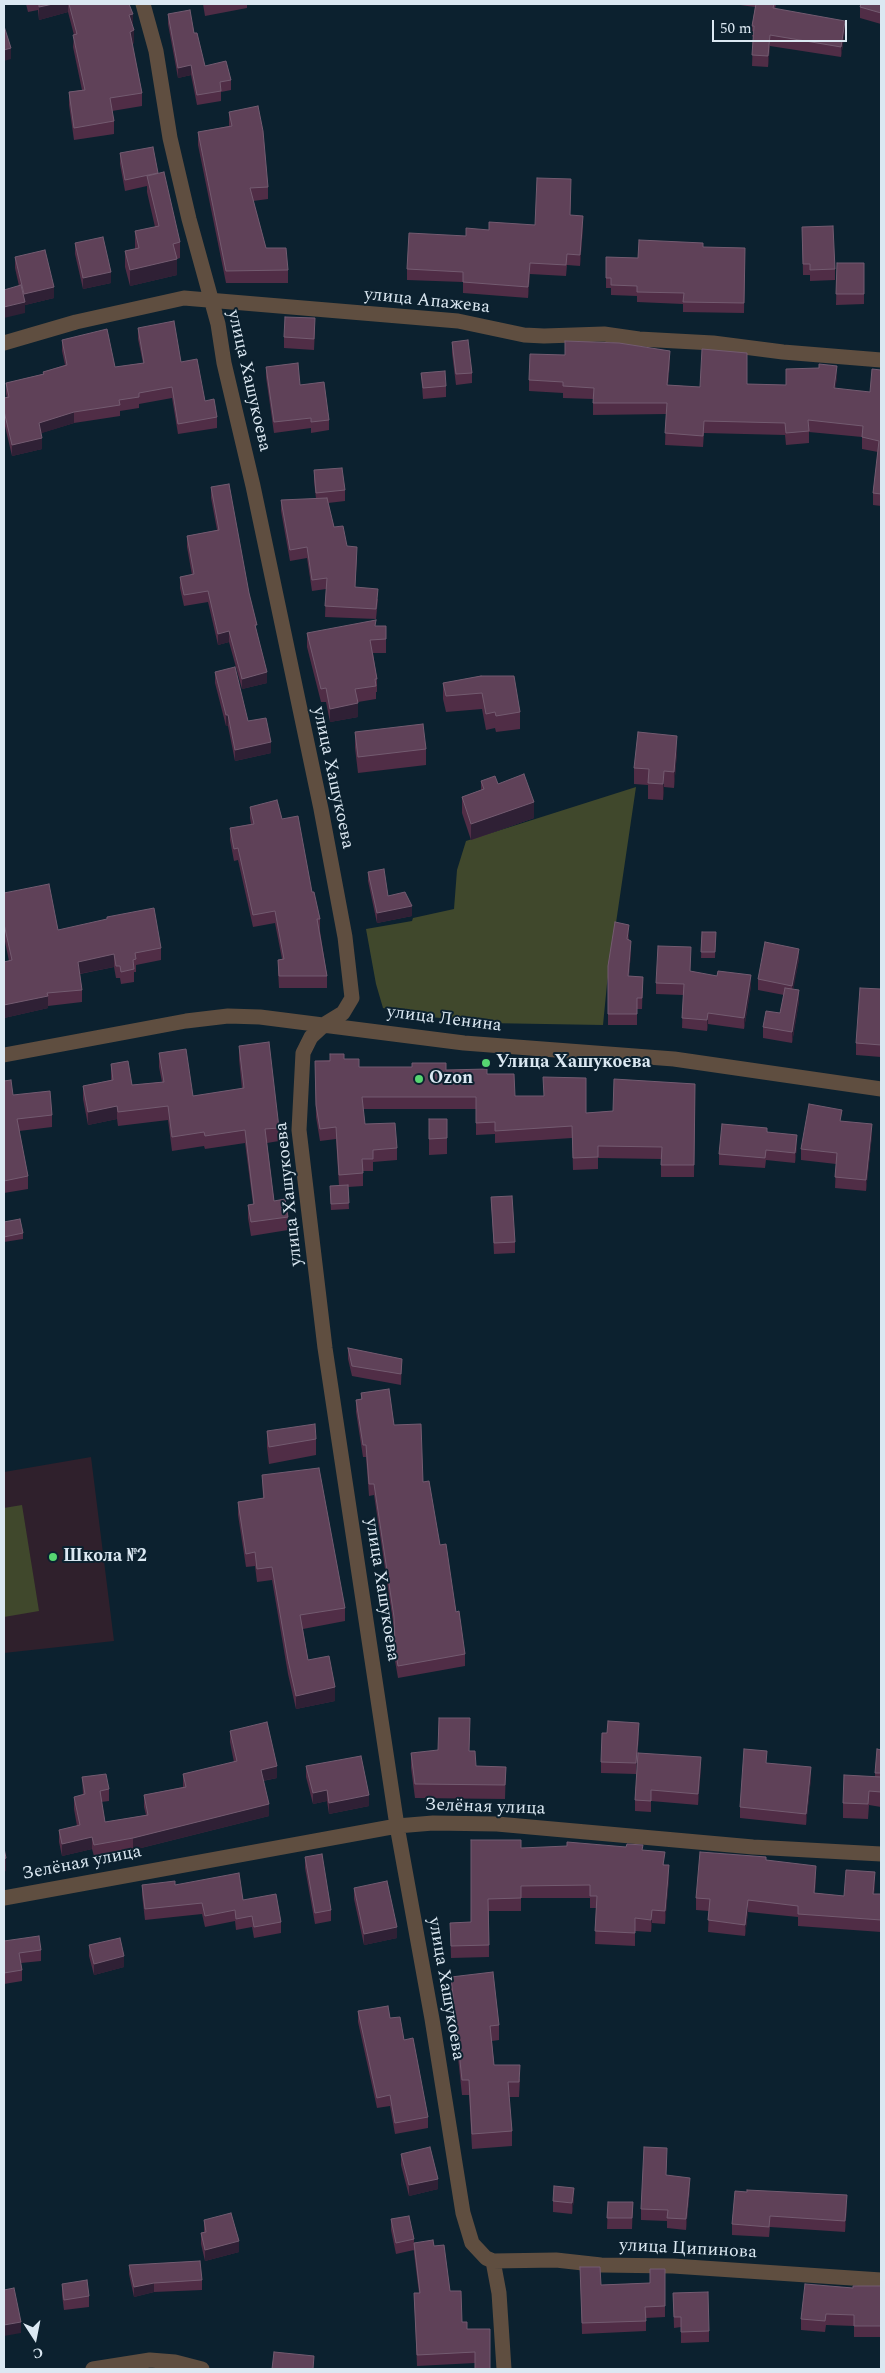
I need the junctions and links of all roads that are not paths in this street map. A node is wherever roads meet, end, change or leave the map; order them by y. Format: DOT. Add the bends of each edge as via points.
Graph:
graph roads {
  1 [pos="143,4"];
  2 [pos="211,301"];
  3 [pos="4,343"];
  4 [pos="881,360"];
  5 [pos="325,1024"];
  6 [pos="4,1056"];
  7 [pos="881,1089"];
  8 [pos="397,1826"];
  9 [pos="881,1854"];
  10 [pos="4,1898"];
  11 [pos="493,2261"];
  12 [pos="881,2280"];
  13 [pos="93,2369"];
  14 [pos="202,2369"];
  15 [pos="504,2369"];
  1 -- 2 [label="street, улица Хашукоева" via="156,51 170,138"];
  2 -- 3 [label="street, улица Апажева" via="184,298 161,302"];
  2 -- 4 [label="street, улица Апажева" via="458,321 524,335 604,334"];
  2 -- 5 [label="street, улица Хашукоева" via="321,809 345,937 352,998 343,1014"];
  5 -- 6 [label="street, улица Ленина" via="260,1017 216,1017"];
  5 -- 7 [label="street, улица Ленина" via="464,1043 674,1059"];
  5 -- 8 [label="street, улица Хашукоева" via="311,1037 303,1053 299,1130 328,1367"];
  8 -- 9 [label="street, Зелёная улица" via="457,1822 497,1824 753,1847"];
  8 -- 10 [label="street, Зелёная улица"];
  8 -- 11 [label="street, улица Хашукоева" via="463,2213 472,2242"];
  11 -- 12 [label="street, улица Ципинова" via="556,2260"];
  11 -- 15 [label="street" via="499,2293"];
  13 -- 14 [label="street" via="150,2360"];
}
